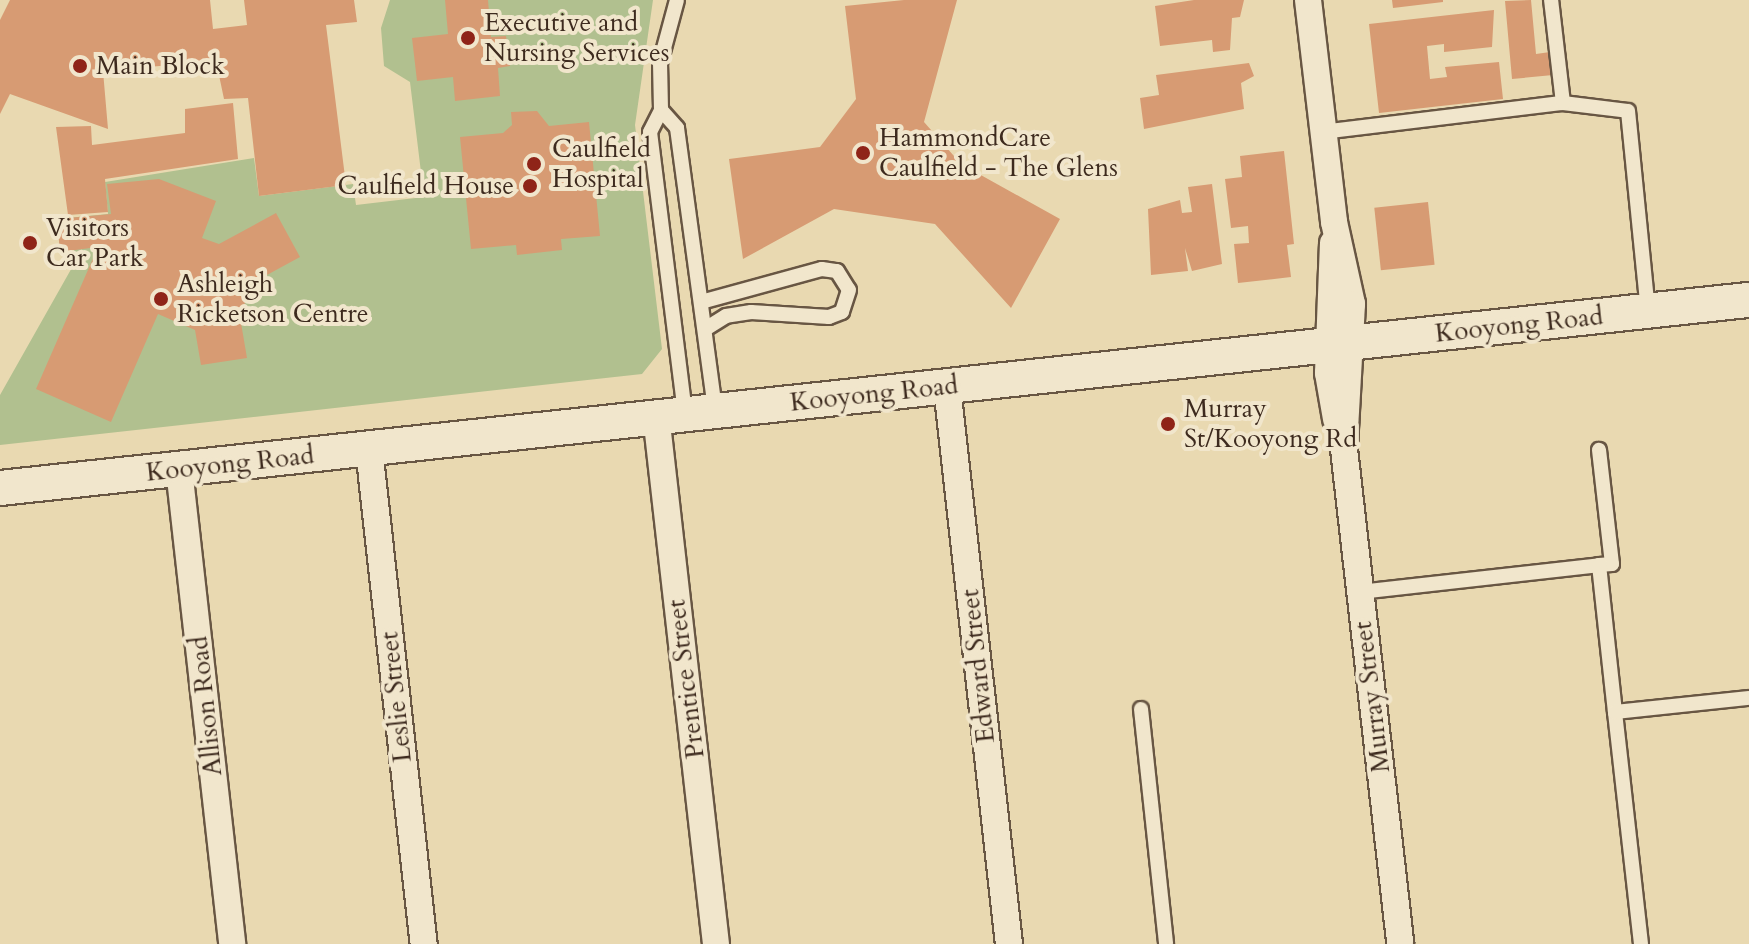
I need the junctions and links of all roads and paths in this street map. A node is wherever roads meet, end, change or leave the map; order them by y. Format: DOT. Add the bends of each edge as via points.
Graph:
graph roads {
  1 [pos="677,0"];
  2 [pos="1308,0"];
  3 [pos="1551,0"];
  4 [pos="1563,103"];
  5 [pos="661,110"];
  6 [pos="1322,132"];
  7 [pos="1749,300"];
  8 [pos="701,302"];
  9 [pos="1648,311"];
  10 [pos="705,329"];
  11 [pos="1340,344"];
  12 [pos="947,387"];
  13 [pos="685,412"];
  14 [pos="369,449"];
  15 [pos="1599,450"];
  16 [pos="179,469"];
  17 [pos="0,488"];
  18 [pos="1599,565"];
  19 [pos="1360,592"];
  20 [pos="1749,698"];
  21 [pos="1141,709"];
  22 [pos="1615,712"];
  23 [pos="232,944"];
  24 [pos="424,944"];
  25 [pos="716,944"];
  26 [pos="1009,944"];
  27 [pos="1166,944"];
  28 [pos="1400,944"];
  29 [pos="1641,944"];
  1 -- 5 [label="lane" via="660,63"];
  2 -- 6 [label="street, Murray Street"];
  3 -- 4 [label="lane"];
  4 -- 6 [label="lane"];
  4 -- 9 [label="lane" via="1628,111"];
  5 -- 8 [label="lane" via="677,128"];
  5 -- 13 [label="lane" via="650,132"];
  6 -- 11 [label="street, Murray Street" via="1334,222"];
  7 -- 9 [label="street, Kooyong Road"];
  8 -- 10 [label="lane"];
  8 -- 10 [label="lane" via="822,269 846,278 849,290 842,312 829,317 751,312 726,316"];
  9 -- 11 [label="street, Kooyong Road"];
  10 -- 13 [label="lane"];
  11 -- 12 [label="street, Kooyong Road"];
  11 -- 19 [label="street, Murray Street" via="1331,405 1344,449"];
  12 -- 13 [label="street, Kooyong Road"];
  12 -- 26 [label="street, Edward Street"];
  13 -- 14 [label="street, Kooyong Road"];
  13 -- 25 [label="street, Prentice Street"];
  14 -- 16 [label="street, Kooyong Road"];
  14 -- 24 [label="street, Leslie Street"];
  15 -- 18 [label="lane" via="1612,564"];
  16 -- 17 [label="street, Kooyong Road"];
  16 -- 23 [label="street, Allison Road"];
  18 -- 19 [label="lane"];
  18 -- 22 [label="lane"];
  19 -- 28 [label="street, Murray Street"];
  20 -- 22 [label="lane"];
  21 -- 27 [label="lane"];
  22 -- 29 [label="lane"];
}
